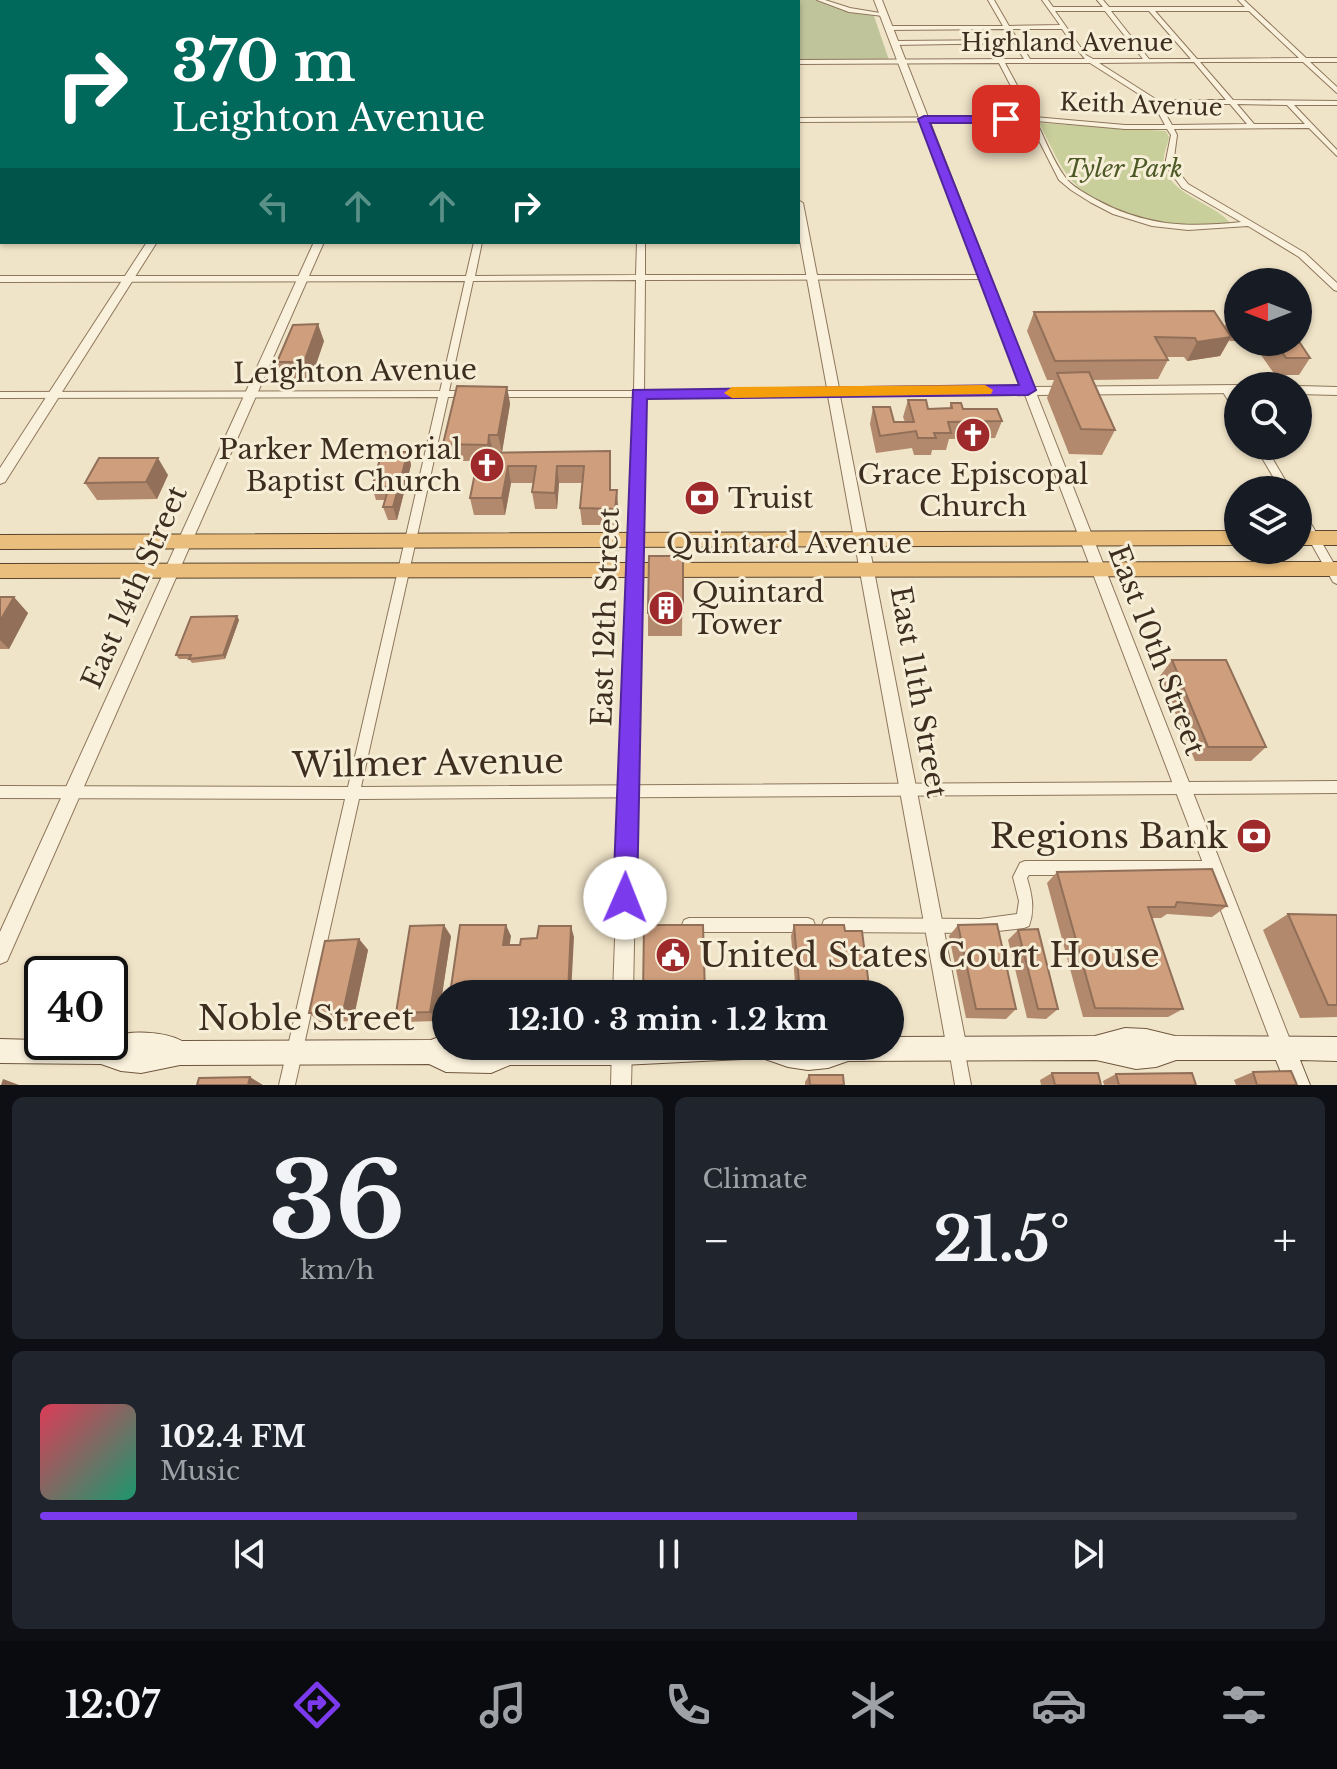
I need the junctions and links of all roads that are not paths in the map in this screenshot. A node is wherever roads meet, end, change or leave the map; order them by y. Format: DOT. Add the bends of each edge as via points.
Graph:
graph roads {
  1 [pos="820,0"];
  2 [pos="878,0"];
  3 [pos="991,0"];
  4 [pos="1045,0"];
  5 [pos="1093,0"];
  6 [pos="1100,0"];
  7 [pos="1241,0"];
  8 [pos="1103,8"];
  9 [pos="1053,9"];
  10 [pos="1151,9"];
  11 [pos="1250,9"];
  12 [pos="883,14"];
  13 [pos="1007,27"];
  14 [pos="1065,27"];
  15 [pos="888,28"];
  16 [pos="1074,41"];
  17 [pos="894,43"];
  18 [pos="1016,43"];
  19 [pos="1027,60"];
  20 [pos="1089,60"];
  21 [pos="1143,60"];
  22 [pos="1196,60"];
  23 [pos="1305,60"];
  24 [pos="1337,60"];
  25 [pos="1001,61"];
  26 [pos="800,62"];
  27 [pos="901,62"];
  28 [pos="1337,91"];
  29 [pos="1156,102"];
  30 [pos="1233,102"];
  31 [pos="1289,103"];
  32 [pos="1337,103"];
  33 [pos="924,119"];
  34 [pos="1032,119"];
  35 [pos="800,120"];
  36 [pos="1252,126"];
  37 [pos="1310,126"];
  38 [pos="1171,127"];
  39 [pos="1336,153"];
  40 [pos="800,214"];
  41 [pos="1247,224"];
  42 [pos="151,244"];
  43 [pos="318,244"];
  44 [pos="478,244"];
  45 [pos="641,244"];
  46 [pos="811,277"];
  47 [pos="985,277"];
  48 [pos="303,278"];
  49 [pos="470,278"];
  50 [pos="641,278"];
  51 [pos="0,279"];
  52 [pos="129,279"];
  53 [pos="1337,288"];
  54 [pos="1224,389"];
  55 [pos="1028,390"];
  56 [pos="1312,390"];
  57 [pos="833,391"];
  58 [pos="1337,391"];
  59 [pos="444,394"];
  60 [pos="639,394"];
  61 [pos="0,395"];
  62 [pos="250,396"];
  63 [pos="52,397"];
  64 [pos="0,479"];
  65 [pos="862,537"];
  66 [pos="1224,538"];
  67 [pos="1312,538"];
  68 [pos="1337,538"];
  69 [pos="635,539"];
  70 [pos="1086,539"];
  71 [pos="186,540"];
  72 [pos="410,540"];
  73 [pos="0,542"];
  74 [pos="1312,545"];
  75 [pos="0,571"];
  76 [pos="172,571"];
  77 [pos="403,571"];
  78 [pos="635,571"];
  79 [pos="868,571"];
  80 [pos="1099,571"];
  81 [pos="1335,572"];
  82 [pos="1182,787"];
  83 [pos="1337,787"];
  84 [pos="628,789"];
  85 [pos="73,791"];
  86 [pos="907,791"];
  87 [pos="0,792"];
  88 [pos="353,793"];
  89 [pos="1213,868"];
  90 [pos="667,925"];
  91 [pos="935,925"];
  92 [pos="0,954"];
  93 [pos="625,980"];
  94 [pos="432,1049"];
  95 [pos="904,1049"];
  96 [pos="957,1049"];
  97 [pos="1337,1049"];
  98 [pos="1284,1050"];
  99 [pos="0,1051"];
  100 [pos="294,1053"];
  101 [pos="446,1060"];
  102 [pos="492,1060"];
  103 [pos="622,1060"];
  104 [pos="287,1085"];
  105 [pos="621,1085"];
  106 [pos="963,1085"];
  107 [pos="1298,1085"];
  1 -- 12 [label="street"];
  2 -- 12 [label="street, East 10th Street"];
  3 -- 13 [label="street"];
  4 -- 9 [label="street"];
  5 -- 8 [label="street"];
  6 -- 8 [label="street"];
  7 -- 11 [label="street"];
  8 -- 9 [label="street"];
  8 -- 10 [label="street"];
  8 -- 21 [label="street"];
  9 -- 14 [label="street"];
  10 -- 11 [label="street"];
  10 -- 22 [label="street"];
  11 -- 23 [label="street"];
  12 -- 15 [label="street, East 10th Street"];
  13 -- 14 [label="street"];
  13 -- 15 [label="street"];
  13 -- 18 [label="street"];
  14 -- 16 [label="street"];
  15 -- 17 [label="street, East 10th Street"];
  16 -- 18 [label="street"];
  16 -- 20 [label="street"];
  17 -- 18 [label="street"];
  17 -- 27 [label="street, East 10th Street"];
  18 -- 19 [label="street"];
  19 -- 20 [label="street, Highland Avenue"];
  19 -- 25 [label="street, Highland Avenue"];
  20 -- 21 [label="street, Highland Avenue"];
  20 -- 29 [label="street"];
  21 -- 22 [label="street, Highland Avenue"];
  22 -- 23 [label="street, Highland Avenue"];
  22 -- 30 [label="street"];
  23 -- 24 [label="street, Highland Avenue"];
  23 -- 28 [label="street"];
  25 -- 27 [label="street, Highland Avenue"];
  25 -- 34 [label="street"];
  26 -- 27 [label="street, Highland Avenue"];
  27 -- 33 [label="street, East 10th Street"];
  29 -- 30 [label="street, Keith Avenue"];
  29 -- 38 [label="street"];
  30 -- 31 [label="street, Keith Avenue"];
  30 -- 36 [label="street"];
  31 -- 32 [label="street, Keith Avenue"];
  31 -- 37 [label="street"];
  33 -- 34 [label="street, Keith Avenue"];
  33 -- 35 [label="street, Keith Avenue"];
  33 -- 47 [label="street, East 10th Street"];
  34 -- 38 [label="street, Keith Avenue"];
  34 -- 41 [label="street" via="1068,184 1119,215 1175,230"];
  36 -- 37 [label="street, Keith Avenue"];
  36 -- 38 [label="street, Keith Avenue"];
  37 -- 39 [label="street"];
  38 -- 41 [label="street" via="1174,141 1168,158 1174,176"];
  40 -- 46 [label="street, East 11th Street"];
  41 -- 53 [label="street" via="1302,255"];
  42 -- 52 [label="street"];
  43 -- 48 [label="street, East 14th Street"];
  44 -- 49 [label="street"];
  45 -- 50 [label="street, East 12th Street"];
  46 -- 47 [label="street"];
  46 -- 50 [label="street"];
  46 -- 57 [label="street, East 11th Street"];
  47 -- 55 [label="street, East 10th Street"];
  48 -- 49 [label="street"];
  48 -- 52 [label="street"];
  48 -- 62 [label="street, East 14th Street"];
  49 -- 50 [label="street"];
  49 -- 59 [label="street"];
  50 -- 60 [label="street, East 12th Street"];
  51 -- 52 [label="street"];
  52 -- 63 [label="street"];
  54 -- 55 [label="street, Leighton Avenue"];
  55 -- 57 [label="street, Leighton Avenue"];
  55 -- 70 [label="street, East 10th Street"];
  56 -- 58 [label="street"];
  57 -- 60 [label="street, Leighton Avenue"];
  57 -- 65 [label="street, East 11th Street"];
  59 -- 60 [label="street, Leighton Avenue"];
  59 -- 62 [label="street, Leighton Avenue"];
  59 -- 72 [label="street"];
  60 -- 69 [label="street, East 12th Street"];
  61 -- 63 [label="street, Leighton Avenue"];
  62 -- 63 [label="street, Leighton Avenue"];
  62 -- 71 [label="street, East 14th Street"];
  63 -- 64 [label="street"];
  65 -- 69 [label="highway, Quintard Avenue"];
  65 -- 70 [label="highway, Quintard Avenue"];
  65 -- 79 [label="street, East 11th Street"];
  66 -- 70 [label="highway, Quintard Avenue"];
  67 -- 68 [label="highway"];
  69 -- 72 [label="highway, Quintard Avenue"];
  69 -- 78 [label="street, East 12th Street"];
  70 -- 80 [label="street, East 10th Street"];
  71 -- 72 [label="highway, Quintard Avenue"];
  71 -- 73 [label="highway, Quintard Avenue"];
  71 -- 76 [label="street, East 14th Street"];
  72 -- 77 [label="street"];
  74 -- 81 [label="street"];
  75 -- 76 [label="highway, Quintard Avenue"];
  76 -- 77 [label="highway, Quintard Avenue"];
  76 -- 85 [label="street, East 14th Street"];
  77 -- 78 [label="highway, Quintard Avenue"];
  77 -- 88 [label="street"];
  78 -- 79 [label="highway, Quintard Avenue"];
  78 -- 84 [label="street, East 12th Street"];
  79 -- 80 [label="highway, Quintard Avenue"];
  79 -- 86 [label="street, East 11th Street"];
  80 -- 81 [label="highway, Quintard Avenue"];
  80 -- 82 [label="street, East 10th Street"];
  82 -- 83 [label="street, Wilmer Avenue"];
  82 -- 86 [label="street, Wilmer Avenue"];
  82 -- 89 [label="street, East 10th Street"];
  84 -- 86 [label="street, Wilmer Avenue"];
  84 -- 88 [label="street, Wilmer Avenue"];
  84 -- 93 [label="street, East 12th Street" via="631,926"];
  85 -- 87 [label="street, Wilmer Avenue"];
  85 -- 88 [label="street, Wilmer Avenue"];
  85 -- 92 [label="street, East 14th Street"];
  86 -- 91 [label="street, East 11th Street"];
  88 -- 100 [label="street"];
  89 -- 91 [label="street" via="1025,868 1020,877 1024,921"];
  89 -- 98 [label="street, East 10th Street"];
  90 -- 91 [label="street"];
  91 -- 96 [label="street, East 11th Street"];
  94 -- 100 [label="main road, Noble Street"];
  95 -- 96 [label="main road, Noble Street"];
  96 -- 98 [label="main road, Noble Street" via="1096,1048 1120,1056 1159,1057 1175,1048"];
  96 -- 106 [label="street"];
  97 -- 98 [label="main road, Noble Street"];
  98 -- 107 [label="main road"];
  99 -- 100 [label="main road, Noble Street" via="102,1052 115,1060 160,1061 180,1053"];
  100 -- 104 [label="street"];
  101 -- 102 [label="main road, Noble Street"];
  103 -- 105 [label="street"];
}
